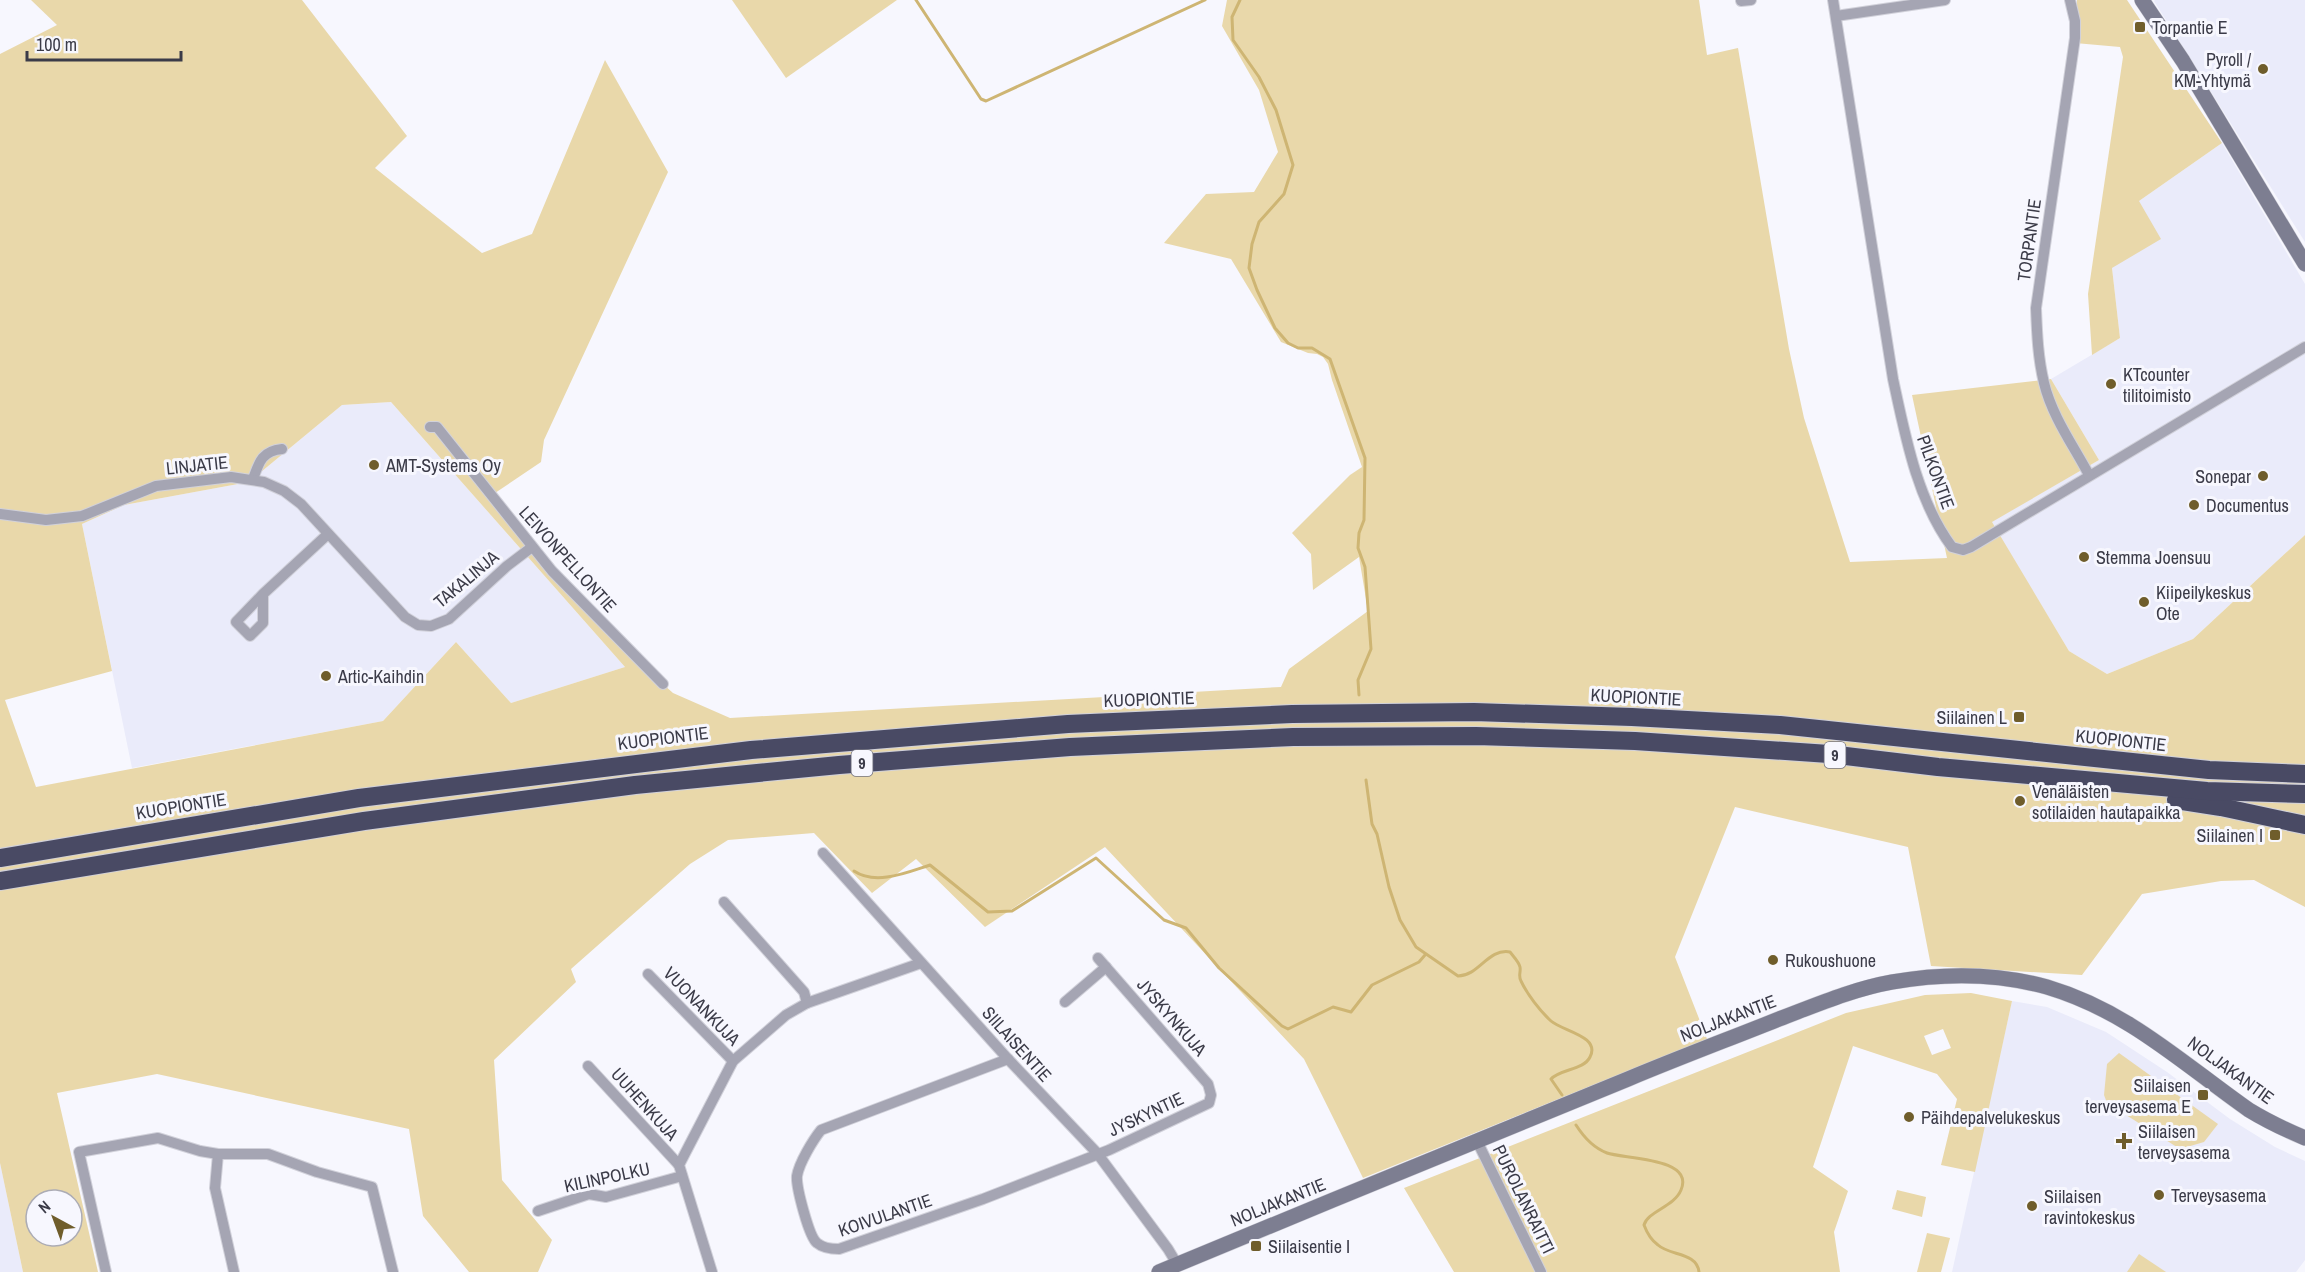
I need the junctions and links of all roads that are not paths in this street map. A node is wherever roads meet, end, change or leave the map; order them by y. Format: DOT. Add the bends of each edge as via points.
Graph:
graph roads {
  1 [pos="1833,0"];
  2 [pos="1945,0"];
  3 [pos="2070,0"];
  4 [pos="2142,0"];
  5 [pos="1836,16"];
  6 [pos="2305,264"];
  7 [pos="2305,347"];
  8 [pos="430,427"];
  9 [pos="282,449"];
  10 [pos="2089,475"];
  11 [pos="253,479"];
  12 [pos="0,514"];
  13 [pos="328,534"];
  14 [pos="532,547"];
  15 [pos="263,594"];
  16 [pos="418,625"];
  17 [pos="663,684"];
  18 [pos="2305,774"];
  19 [pos="2147,787"];
  20 [pos="2305,794"];
  21 [pos="2305,825"];
  22 [pos="823,853"];
  23 [pos="0,858"];
  24 [pos="0,881"];
  25 [pos="724,902"];
  26 [pos="921,963"];
  27 [pos="648,974"];
  28 [pos="1065,1002"];
  29 [pos="807,1003"];
  30 [pos="1008,1059"];
  31 [pos="733,1061"];
  32 [pos="588,1066"];
  33 [pos="1209,1102"];
  34 [pos="2305,1138"];
  35 [pos="1477,1141"];
  36 [pos="218,1154"];
  37 [pos="1097,1154"];
  38 [pos="679,1164"];
  39 [pos="682,1176"];
  40 [pos="538,1211"];
  41 [pos="1177,1264"];
  42 [pos="106,1272"];
  43 [pos="234,1272"];
  44 [pos="393,1272"];
  45 [pos="712,1272"];
  46 [pos="1159,1272"];
  47 [pos="1541,1272"];
  1 -- 5 [label="street, PILKONTIE"];
  2 -- 5 [label="street"];
  3 -- 10 [label="street, TORPANTIE" via="2075,38 2036,318 2044,384 2056,416"];
  4 -- 6 [label="main road"];
  5 -- 10 [label="street, PILKONTIE" via="1893,379 1920,483 1941,533 1952,547 1971,547"];
  7 -- 10 [label="street, PILKONTIE"];
  8 -- 14 [label="street, LEIVONPELLONTIE" via="437,426"];
  9 -- 11 [label="street" via="263,456"];
  11 -- 12 [label="street, LINJATIE" via="231,477 156,486 82,516 46,520"];
  11 -- 13 [label="street, LINJATIE" via="293,497"];
  13 -- 15 [label="street"];
  13 -- 16 [label="street, LINJATIE" via="405,618"];
  14 -- 16 [label="street, TAKALINJA" via="449,619 430,626"];
  14 -- 17 [label="street, LEIVONPELLONTIE"];
  18 -- 23 [label="highway, KUOPIONTIE / 9" via="2209,770 1760,724 1474,712 1292,714 1068,724 727,752 358,798"];
  19 -- 20 [label="highway, 9"];
  19 -- 21 [label="highway" via="2165,798"];
  19 -- 24 [label="highway, 9" via="1829,754 1635,741 1476,736 1293,737 1082,746 635,785 364,821"];
  22 -- 26 [label="street, SIILAISENTIE"];
  25 -- 29 [label="street" via="804,992"];
  26 -- 29 [label="street"];
  26 -- 30 [label="street, SIILAISENTIE"];
  27 -- 31 [label="street, VUONANKUJA"];
  28 -- 33 [label="street, JYSKYNKUJA" via="1102,962 1208,1084"];
  29 -- 31 [label="street" via="786,1015"];
  30 -- 37 [label="street, SIILAISENTIE"];
  30 -- 37 [label="street, KOIVULANTIE" via="821,1130 797,1175 811,1237 817,1244 839,1249"];
  31 -- 38 [label="street"];
  32 -- 38 [label="street, UUHENKUJA"];
  33 -- 37 [label="street, JYSKYNTIE"];
  34 -- 35 [label="main road, NOLJAKANTIE" via="2250,1110 2113,1013 2045,987 1965,975 1889,982 1840,996"];
  35 -- 41 [label="main road, NOLJAKANTIE"];
  35 -- 47 [label="street, PUROLANRAITTI"];
  36 -- 42 [label="street" via="158,1138 79,1152"];
  36 -- 43 [label="street" via="215,1188"];
  36 -- 44 [label="street" via="268,1154 372,1187"];
  37 -- 41 [label="street, SIILAISENTIE"];
  38 -- 39 [label="street"];
  39 -- 40 [label="street, KILINPOLKU" via="606,1197 589,1194"];
  39 -- 45 [label="street"];
  41 -- 46 [label="main road, NOLJAKANTIE"];
}
